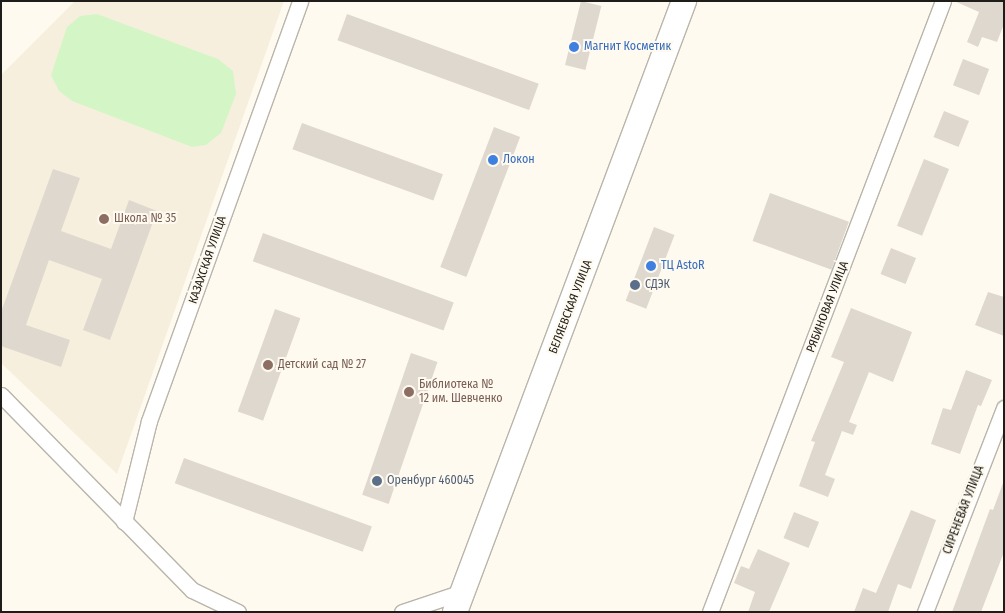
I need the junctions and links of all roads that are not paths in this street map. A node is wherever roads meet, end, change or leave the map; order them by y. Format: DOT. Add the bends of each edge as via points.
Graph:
graph roads {
  1 [pos="300,1"];
  2 [pos="684,1"];
  3 [pos="943,1"];
  4 [pos="1,395"];
  5 [pos="1004,408"];
  6 [pos="124,522"];
  7 [pos="459,602"];
  8 [pos="238,612"];
  9 [pos="402,612"];
  10 [pos="710,612"];
  11 [pos="925,612"];
  1 -- 6 [label="street, КАЗАХСКАЯ УЛИЦА" via="149,421"];
  2 -- 7 [label="main road, БЕЛЯЕВСКАЯ УЛИЦА"];
  3 -- 10 [label="street, РЯБИНОВАЯ УЛИЦА"];
  4 -- 6 [label="street"];
  5 -- 11 [label="street, СИРЕНЕВАЯ УЛИЦА"];
  6 -- 8 [label="street" via="192,590"];
  7 -- 9 [label="street"];
}
